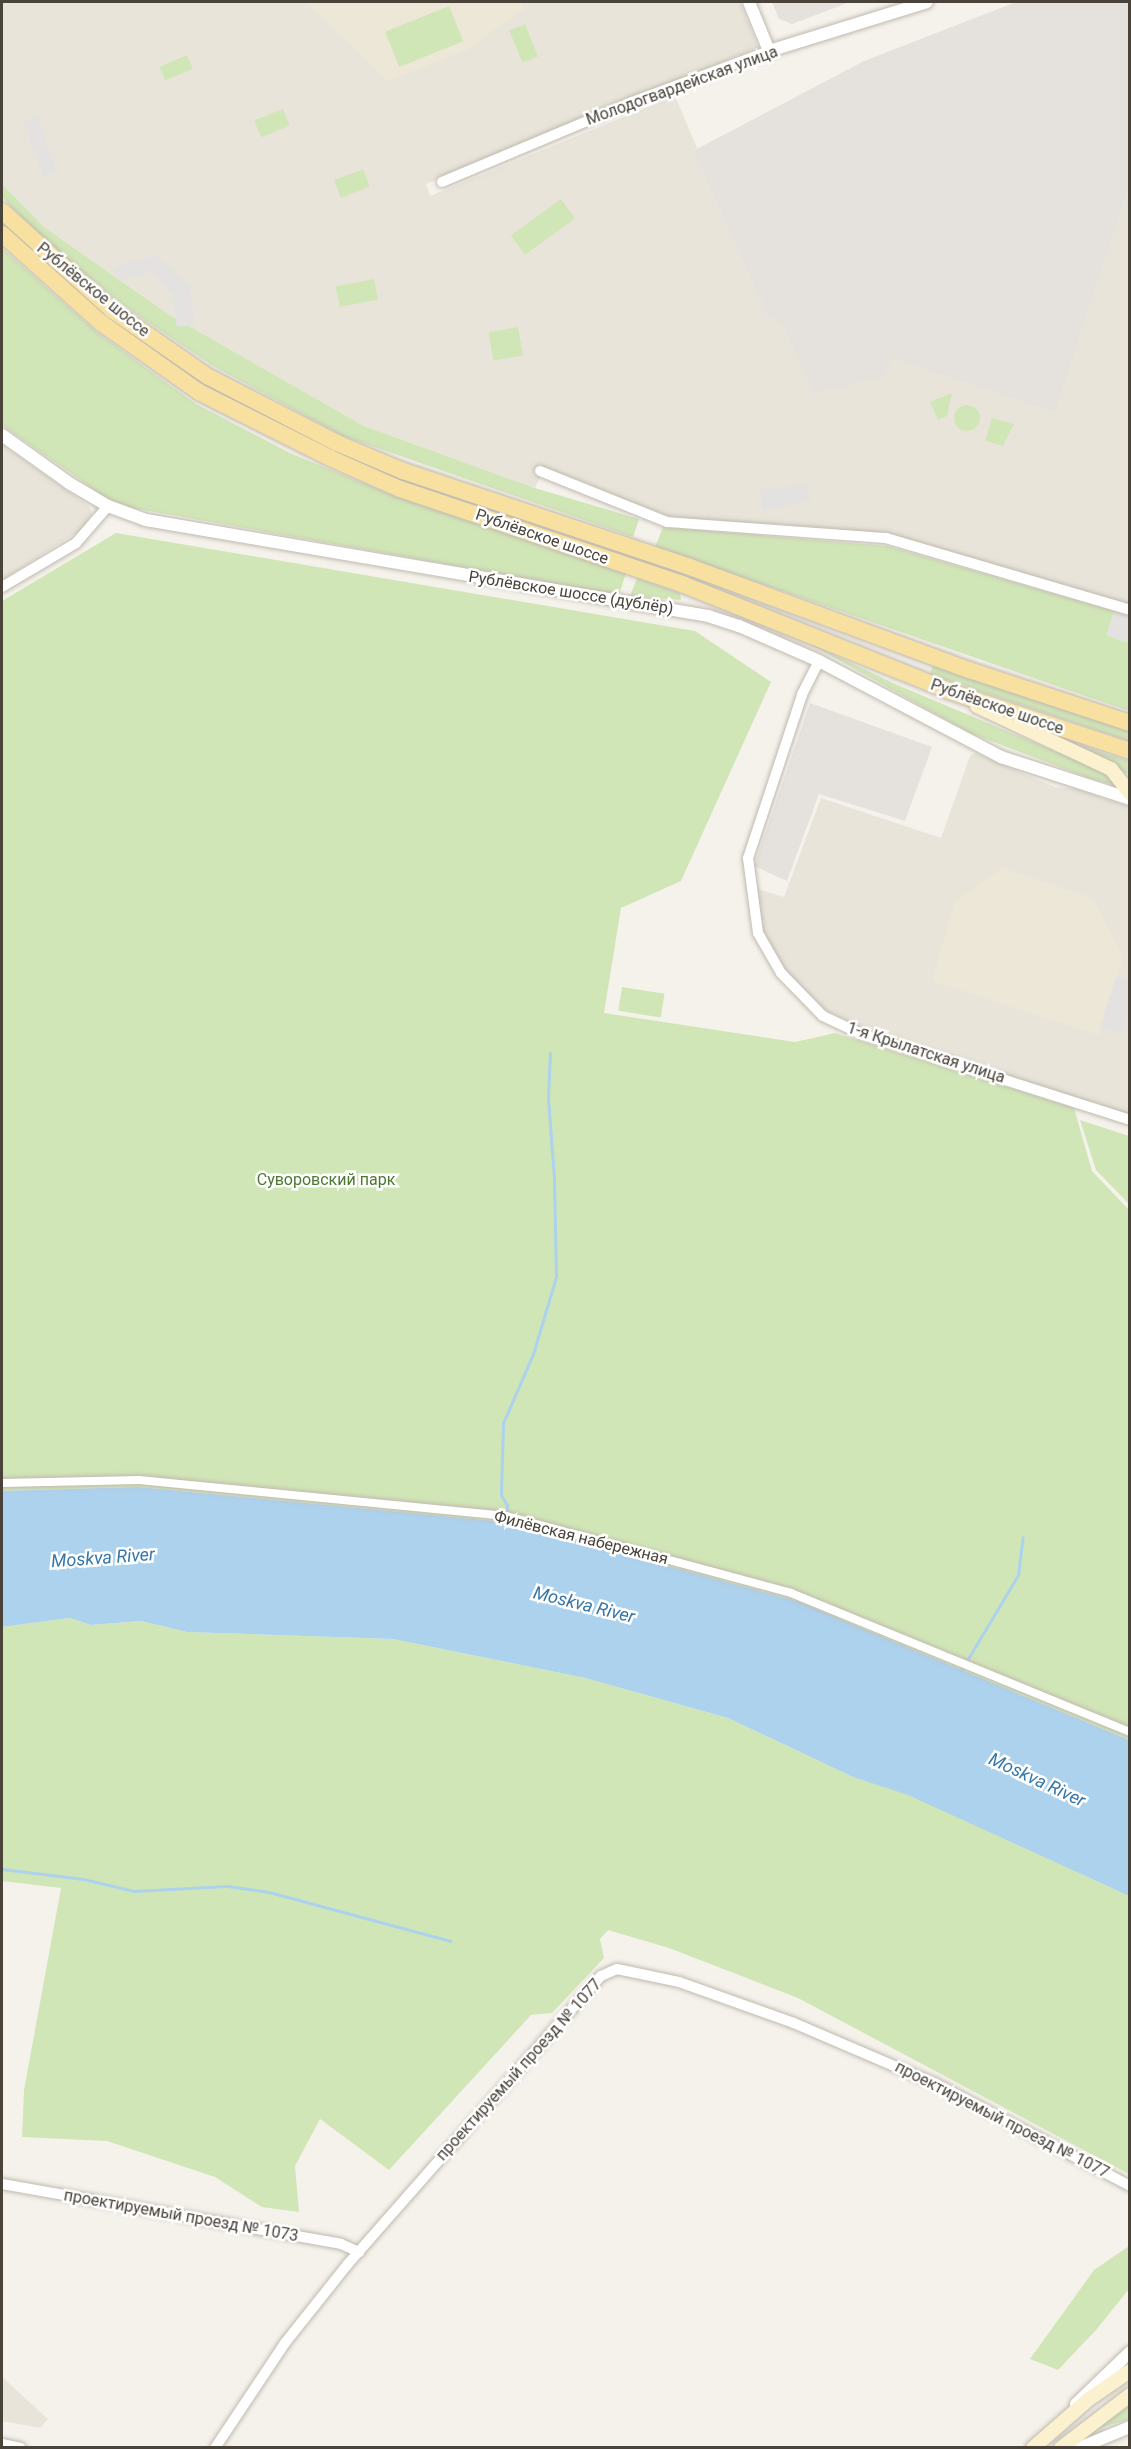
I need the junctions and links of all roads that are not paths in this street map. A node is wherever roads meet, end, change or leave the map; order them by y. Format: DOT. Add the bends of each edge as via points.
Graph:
graph roads {
  1 [pos="749,2"];
  2 [pos="927,2"];
  3 [pos="769,51"];
  4 [pos="442,182"];
  5 [pos="2,211"];
  6 [pos="2,234"];
  7 [pos="2,435"];
  8 [pos="540,471"];
  9 [pos="108,506"];
  10 [pos="2,587"];
  11 [pos="1130,610"];
  12 [pos="819,661"];
  13 [pos="949,691"];
  14 [pos="1130,723"];
  15 [pos="1130,751"];
  16 [pos="1130,792"];
  17 [pos="1130,799"];
  18 [pos="1130,1120"];
  19 [pos="2,1483"];
  20 [pos="1130,1732"];
  21 [pos="2,2184"];
  22 [pos="1130,2186"];
  23 [pos="359,2252"];
  24 [pos="1130,2352"];
  25 [pos="1130,2372"];
  26 [pos="1130,2395"];
  27 [pos="1130,2427"];
  28 [pos="1051,2430"];
  29 [pos="2,2444"];
  30 [pos="21,2448"];
  31 [pos="215,2448"];
  32 [pos="1033,2448"];
  33 [pos="1061,2448"];
  34 [pos="1079,2448"];
  1 -- 3 [label="street"];
  2 -- 3 [label="street, Молодогвардейская улица"];
  3 -- 4 [label="street, Молодогвардейская улица" via="630,103"];
  5 -- 14 [label="main road, Рублёвское шоссе" via="111,310 207,376 337,443 403,471 690,567 969,670"];
  6 -- 13 [label="main road, Рублёвское шоссе" via="100,322 199,392 330,458 400,489 682,584"];
  7 -- 9 [label="street, Рублёвское шоссе (дублёр)"];
  8 -- 11 [label="street" via="667,522 886,538"];
  9 -- 10 [label="street" via="76,543"];
  9 -- 12 [label="street, Рублёвское шоссе (дублёр)" via="176,527 708,616 760,633"];
  12 -- 17 [label="street, Рублёвское шоссе (дублёр)" via="1001,757"];
  12 -- 18 [label="street, 1-я Крылатская улица" via="802,695 748,858 758,933 781,973 823,1016 861,1034"];
  13 -- 15 [label="main road, Рублёвское шоссе"];
  13 -- 16 [label="main road" via="1111,769"];
  19 -- 20 [label="street, Филёвская набережная" via="139,1480 506,1516 791,1593"];
  21 -- 23 [label="street, проектируемый проезд № 1073" via="341,2244"];
  22 -- 23 [label="street, проектируемый проезд № 1077" via="936,2084 794,2023 679,1982 617,1969 602,1976"];
  23 -- 31 [label="street, проектируемый проезд № 1077" via="285,2343"];
  24 -- 28 [label="street"];
  25 -- 28 [label="main road"];
  26 -- 33 [label="main road"];
  27 -- 34 [label="street"];
  28 -- 32 [label="main road"];
  29 -- 30 [label="street"];
}
